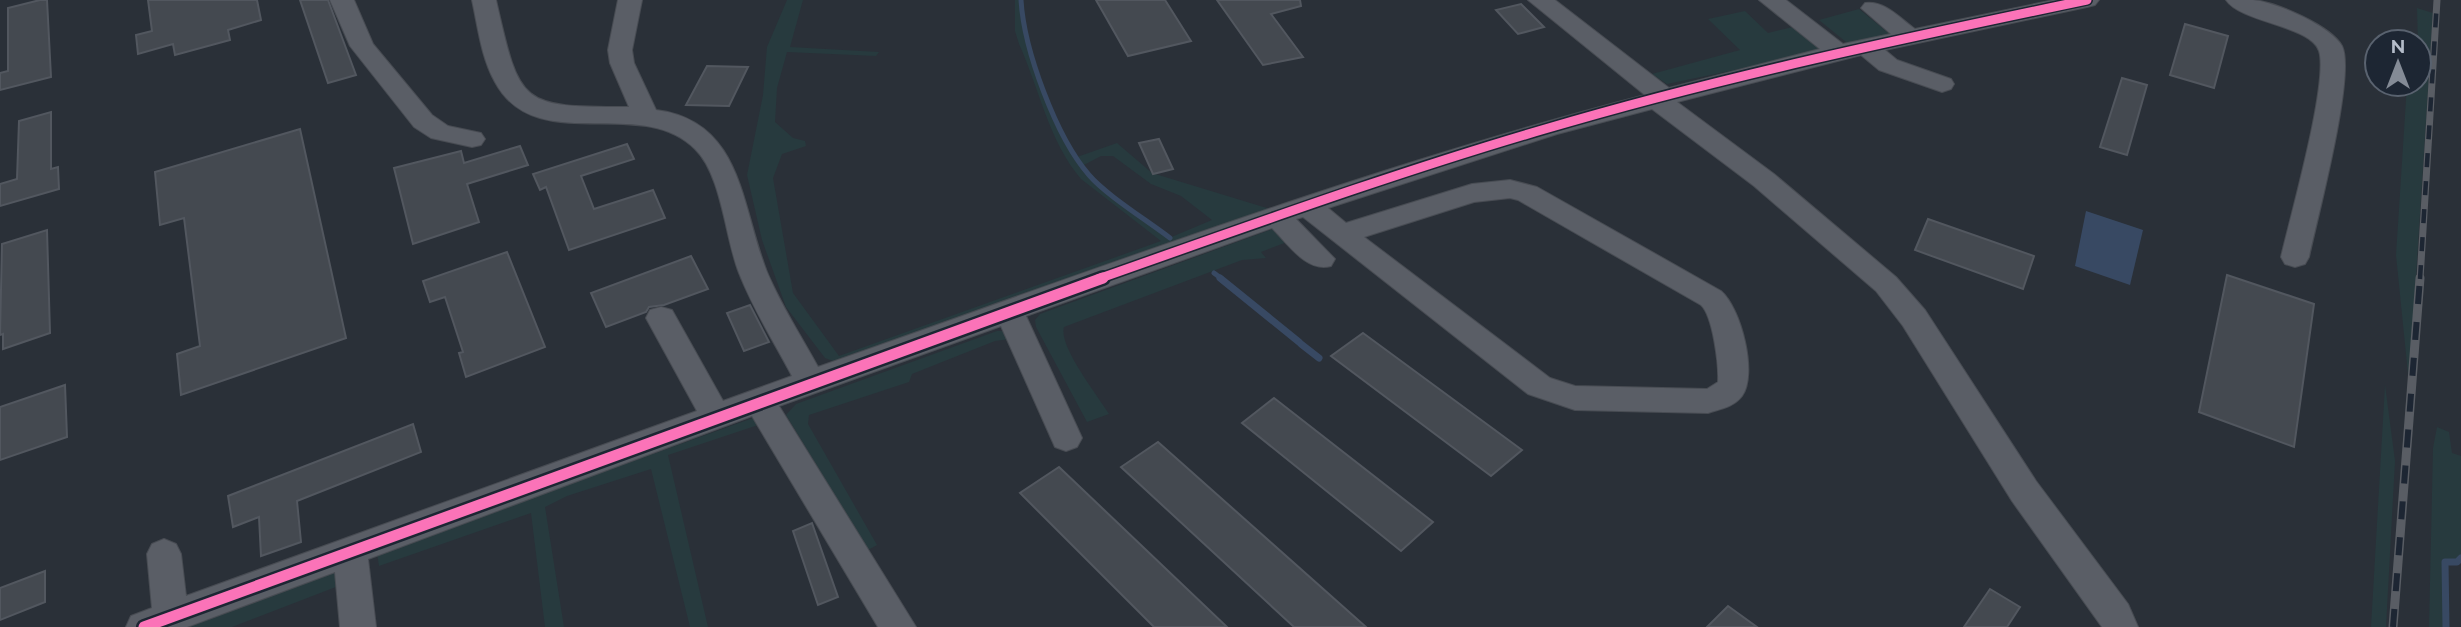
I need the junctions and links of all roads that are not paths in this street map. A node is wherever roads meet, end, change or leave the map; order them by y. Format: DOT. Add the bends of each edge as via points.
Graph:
graph roads {
  1 [pos="342,0"];
  2 [pos="484,0"];
  3 [pos="630,0"];
  4 [pos="1540,0"];
  5 [pos="1771,0"];
  6 [pos="2087,0"];
  7 [pos="2238,0"];
  8 [pos="1873,8"];
  9 [pos="1910,37"];
  10 [pos="1853,49"];
  11 [pos="1942,84"];
  12 [pos="1660,98"];
  13 [pos="645,115"];
  14 [pos="472,139"];
  15 [pos="1307,205"];
  16 [pos="1276,216"];
  17 [pos="1342,234"];
  18 [pos="2295,257"];
  19 [pos="1321,259"];
  20 [pos="1010,313"];
  21 [pos="661,318"];
  22 [pos="811,382"];
  23 [pos="760,401"];
  24 [pos="716,417"];
  25 [pos="1066,439"];
  26 [pos="350,550"];
  27 [pos="164,554"];
  28 [pos="157,622"];
  29 [pos="358,627"];
  30 [pos="898,627"];
  31 [pos="2120,627"];
  1 -- 14 [label="street" via="362,46 423,121 440,132"];
  2 -- 13 [label="street" via="500,63 520,100 547,112 571,115"];
  3 -- 13 [label="street" via="620,50"];
  4 -- 12 [label="street"];
  5 -- 10 [label="street"];
  6 -- 9 [label="street"];
  7 -- 18 [label="street" via="2313,30 2330,46 2331,91"];
  8 -- 9 [label="street"];
  9 -- 10 [label="street"];
  10 -- 11 [label="street"];
  10 -- 12 [label="street"];
  12 -- 15 [label="street" via="1548,128"];
  12 -- 31 [label="street" via="1886,284 1914,318 2024,492"];
  13 -- 22 [label="street" via="690,130 706,143 718,163 748,260"];
  15 -- 16 [label="street"];
  15 -- 17 [label="street"];
  16 -- 19 [label="street"];
  16 -- 20 [label="street"];
  17 -- 17 [label="street" via="1539,386 1557,394 1709,401 1733,386 1720,306 1528,193 1510,189 1472,193"];
  20 -- 22 [label="street"];
  20 -- 25 [label="street"];
  21 -- 24 [label="street"];
  22 -- 23 [label="street"];
  23 -- 24 [label="street"];
  23 -- 30 [label="street"];
  24 -- 26 [label="street"];
  26 -- 28 [label="street"];
  26 -- 29 [label="street"];
  27 -- 28 [label="street"];
}
